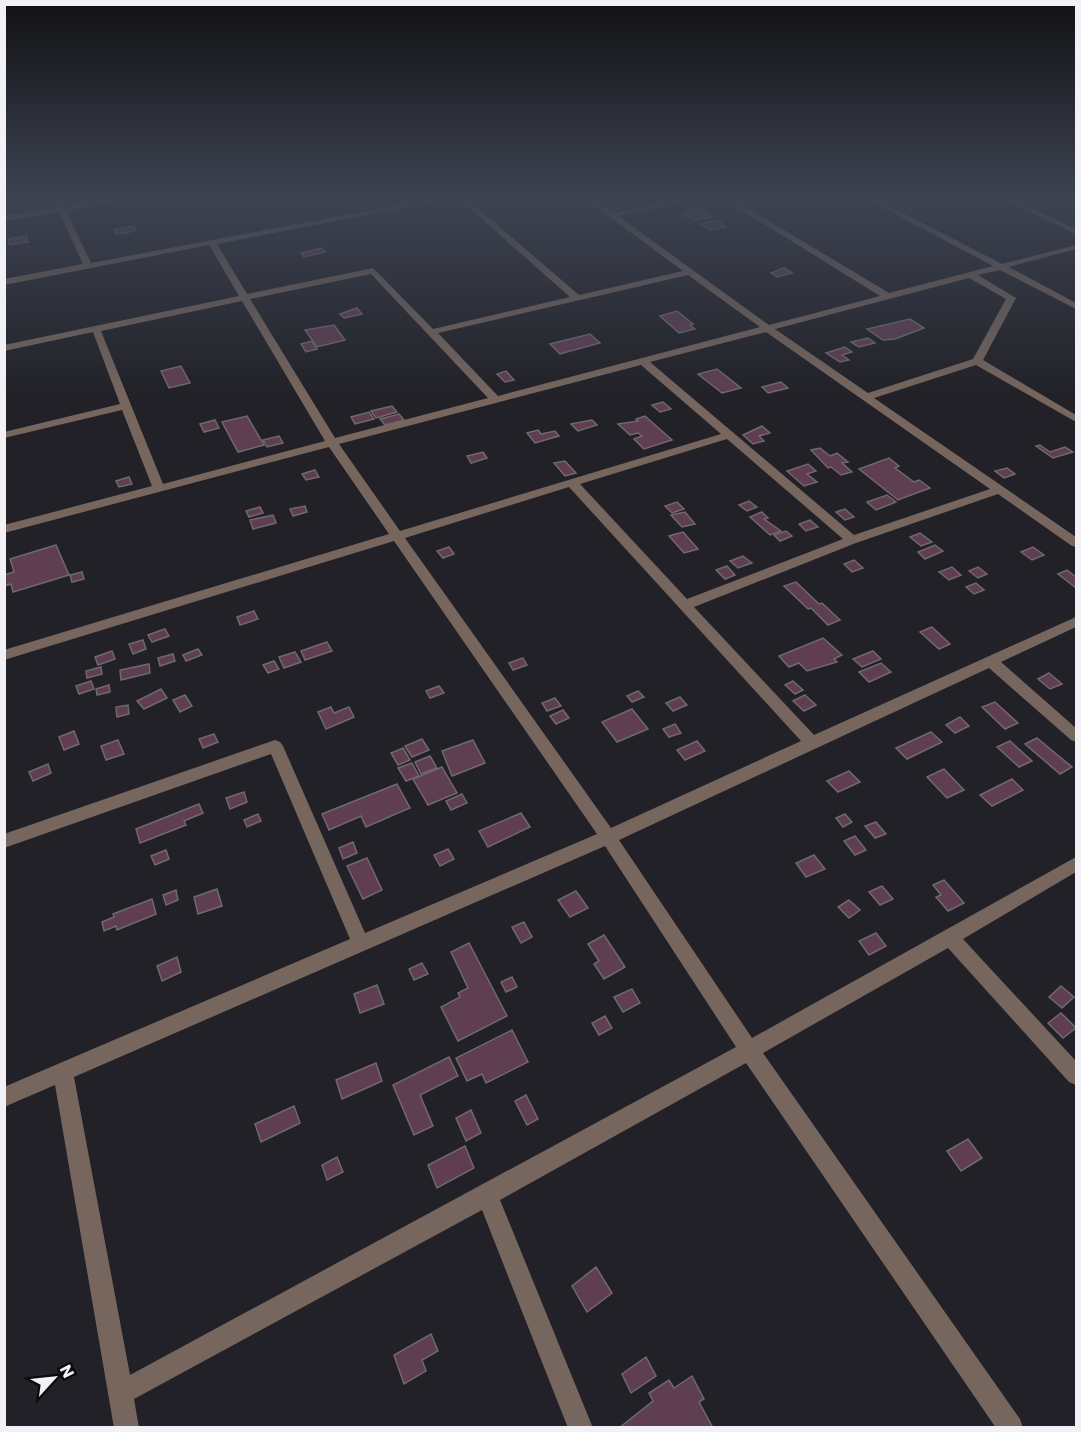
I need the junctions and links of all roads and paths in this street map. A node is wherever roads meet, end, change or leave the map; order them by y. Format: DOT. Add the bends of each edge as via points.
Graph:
graph roads {
  1 [pos="94,265"];
  2 [pos="225,265"];
  3 [pos="539,265"];
  4 [pos="680,265"];
  5 [pos="836,265"];
  6 [pos="997,265"];
  7 [pos="1009,265"];
  8 [pos="88,266"];
  9 [pos="1001,267"];
  10 [pos="690,272"];
  11 [pos="971,274"];
  12 [pos="4,282"];
  13 [pos="887,296"];
  14 [pos="245,297"];
  15 [pos="577,298"];
  16 [pos="1077,306"];
  17 [pos="96,328"];
  18 [pos="767,328"];
  19 [pos="432,332"];
  20 [pos="4,348"];
  21 [pos="643,361"];
  22 [pos="977,361"];
  23 [pos="866,397"];
  24 [pos="496,400"];
  25 [pos="124,406"];
  26 [pos="1077,419"];
  27 [pos="4,435"];
  28 [pos="729,435"];
  29 [pos="332,443"];
  30 [pos="572,483"];
  31 [pos="159,489"];
  32 [pos="999,490"];
  33 [pos="4,529"];
  34 [pos="397,536"];
  35 [pos="852,540"];
  36 [pos="1077,543"];
  37 [pos="685,605"];
  38 [pos="1077,622"];
  39 [pos="4,655"];
  40 [pos="990,661"];
  41 [pos="1077,736"];
  42 [pos="812,743"];
  43 [pos="608,837"];
  44 [pos="4,841"];
  45 [pos="1077,864"];
  46 [pos="951,938"];
  47 [pos="361,944"];
  48 [pos="749,1050"];
  49 [pos="63,1072"];
  50 [pos="1077,1075"];
  51 [pos="4,1097"];
  52 [pos="487,1196"];
  53 [pos="121,1393"];
  54 [pos="127,1428"];
  55 [pos="581,1428"];
  56 [pos="1011,1428"];
  1 -- 8 [label="street"];
  2 -- 14 [label="street"];
  3 -- 15 [label="street"];
  4 -- 10 [label="street"];
  5 -- 13 [label="street"];
  6 -- 9 [label="street"];
  7 -- 9 [label="street"];
  8 -- 12 [label="street"];
  9 -- 11 [label="street"];
  9 -- 16 [label="street"];
  10 -- 15 [label="street"];
  10 -- 18 [label="street"];
  11 -- 13 [label="street"];
  11 -- 22 [label="street" via="1011,298"];
  13 -- 18 [label="street"];
  14 -- 17 [label="street"];
  14 -- 19 [label="street" via="373,271"];
  14 -- 29 [label="street"];
  15 -- 19 [label="street"];
  17 -- 20 [label="street"];
  17 -- 25 [label="street"];
  18 -- 21 [label="street"];
  18 -- 23 [label="street"];
  19 -- 24 [label="street"];
  21 -- 24 [label="street"];
  21 -- 28 [label="street"];
  22 -- 23 [label="street"];
  22 -- 26 [label="street"];
  23 -- 32 [label="street"];
  24 -- 29 [label="street"];
  25 -- 27 [label="street"];
  25 -- 31 [label="street"];
  28 -- 30 [label="street"];
  28 -- 35 [label="street"];
  29 -- 31 [label="street"];
  29 -- 34 [label="street"];
  30 -- 34 [label="street"];
  30 -- 37 [label="street"];
  31 -- 33 [label="street"];
  32 -- 35 [label="street"];
  32 -- 36 [label="street"];
  34 -- 39 [label="street"];
  34 -- 43 [label="street"];
  35 -- 37 [label="street"];
  37 -- 42 [label="street"];
  38 -- 40 [label="street"];
  40 -- 41 [label="street"];
  40 -- 42 [label="street"];
  42 -- 43 [label="street"];
  43 -- 47 [label="street"];
  43 -- 48 [label="street"];
  44 -- 47 [label="street" via="275,746"];
  45 -- 46 [label="street"];
  46 -- 48 [label="street"];
  46 -- 50 [label="street"];
  47 -- 49 [label="street"];
  48 -- 52 [label="street"];
  48 -- 56 [label="street"];
  49 -- 51 [label="street"];
  49 -- 53 [label="street"];
  52 -- 53 [label="street"];
  52 -- 55 [label="street"];
  53 -- 54 [label="street"];
}
